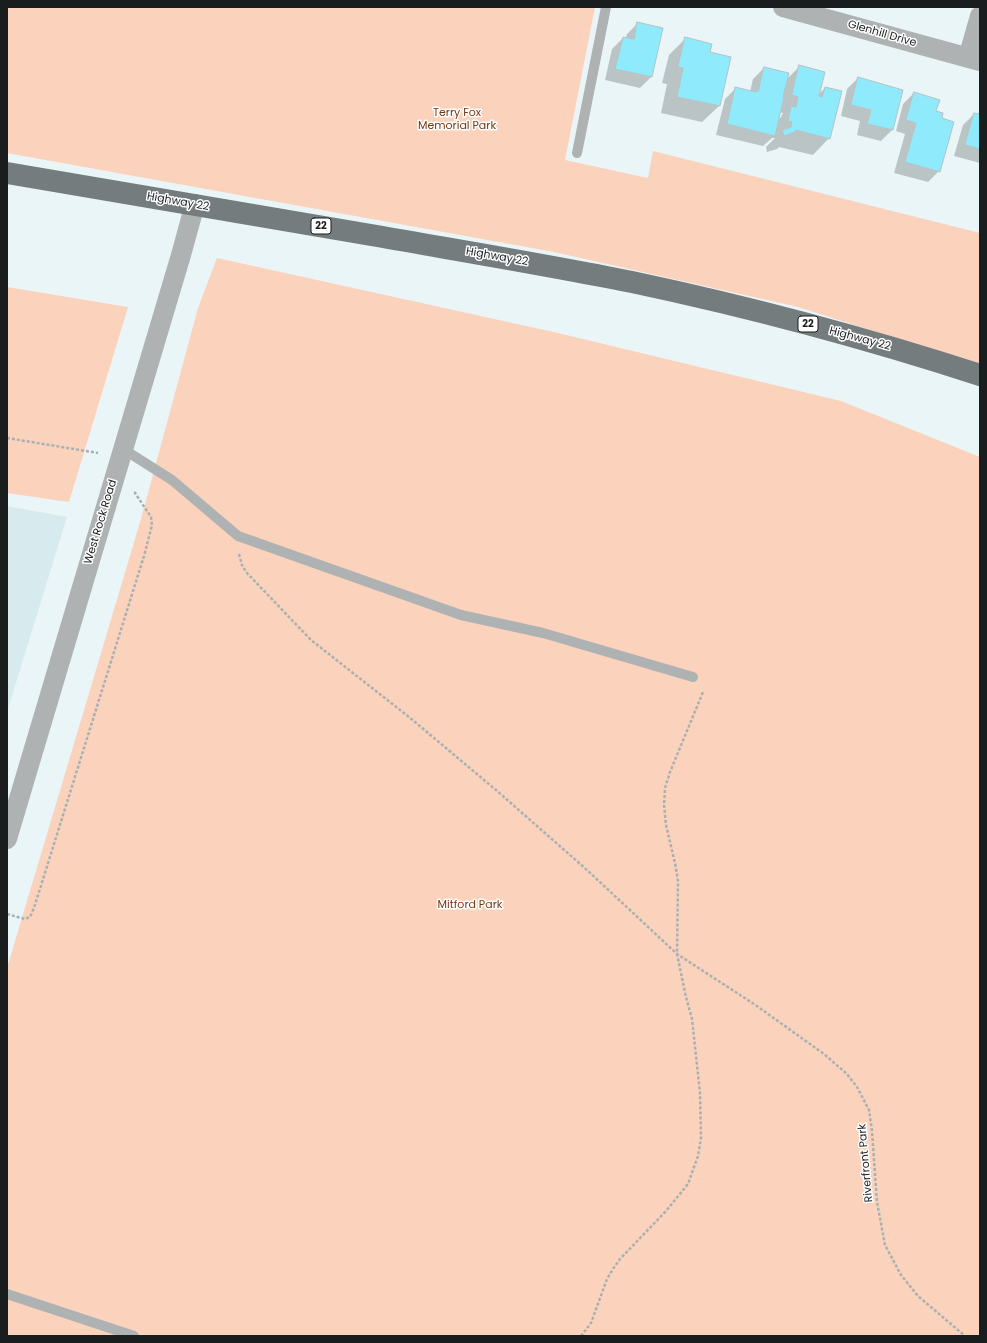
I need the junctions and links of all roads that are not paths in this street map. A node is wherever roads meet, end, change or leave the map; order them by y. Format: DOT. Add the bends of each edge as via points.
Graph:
graph roads {
  1 [pos="606,7"];
  2 [pos="783,7"];
  3 [pos="980,16"];
  4 [pos="974,59"];
  5 [pos="577,153"];
  6 [pos="7,173"];
  7 [pos="195,204"];
  8 [pos="980,374"];
  9 [pos="123,449"];
  10 [pos="692,677"];
  11 [pos="7,839"];
  12 [pos="7,1294"];
  13 [pos="134,1336"];
  1 -- 5 [label="lane"];
  2 -- 4 [label="street, Glenhill Drive"];
  3 -- 4 [label="street"];
  6 -- 7 [label="main road, Highway 22 / 22"];
  7 -- 8 [label="main road, Highway 22 / 22" via="634,282 766,313"];
  7 -- 9 [label="street, West Rock Road"];
  9 -- 10 [label="lane" via="172,480 238,536 461,615 543,634"];
  9 -- 11 [label="street, West Rock Road"];
  12 -- 13 [label="lane"];
}
